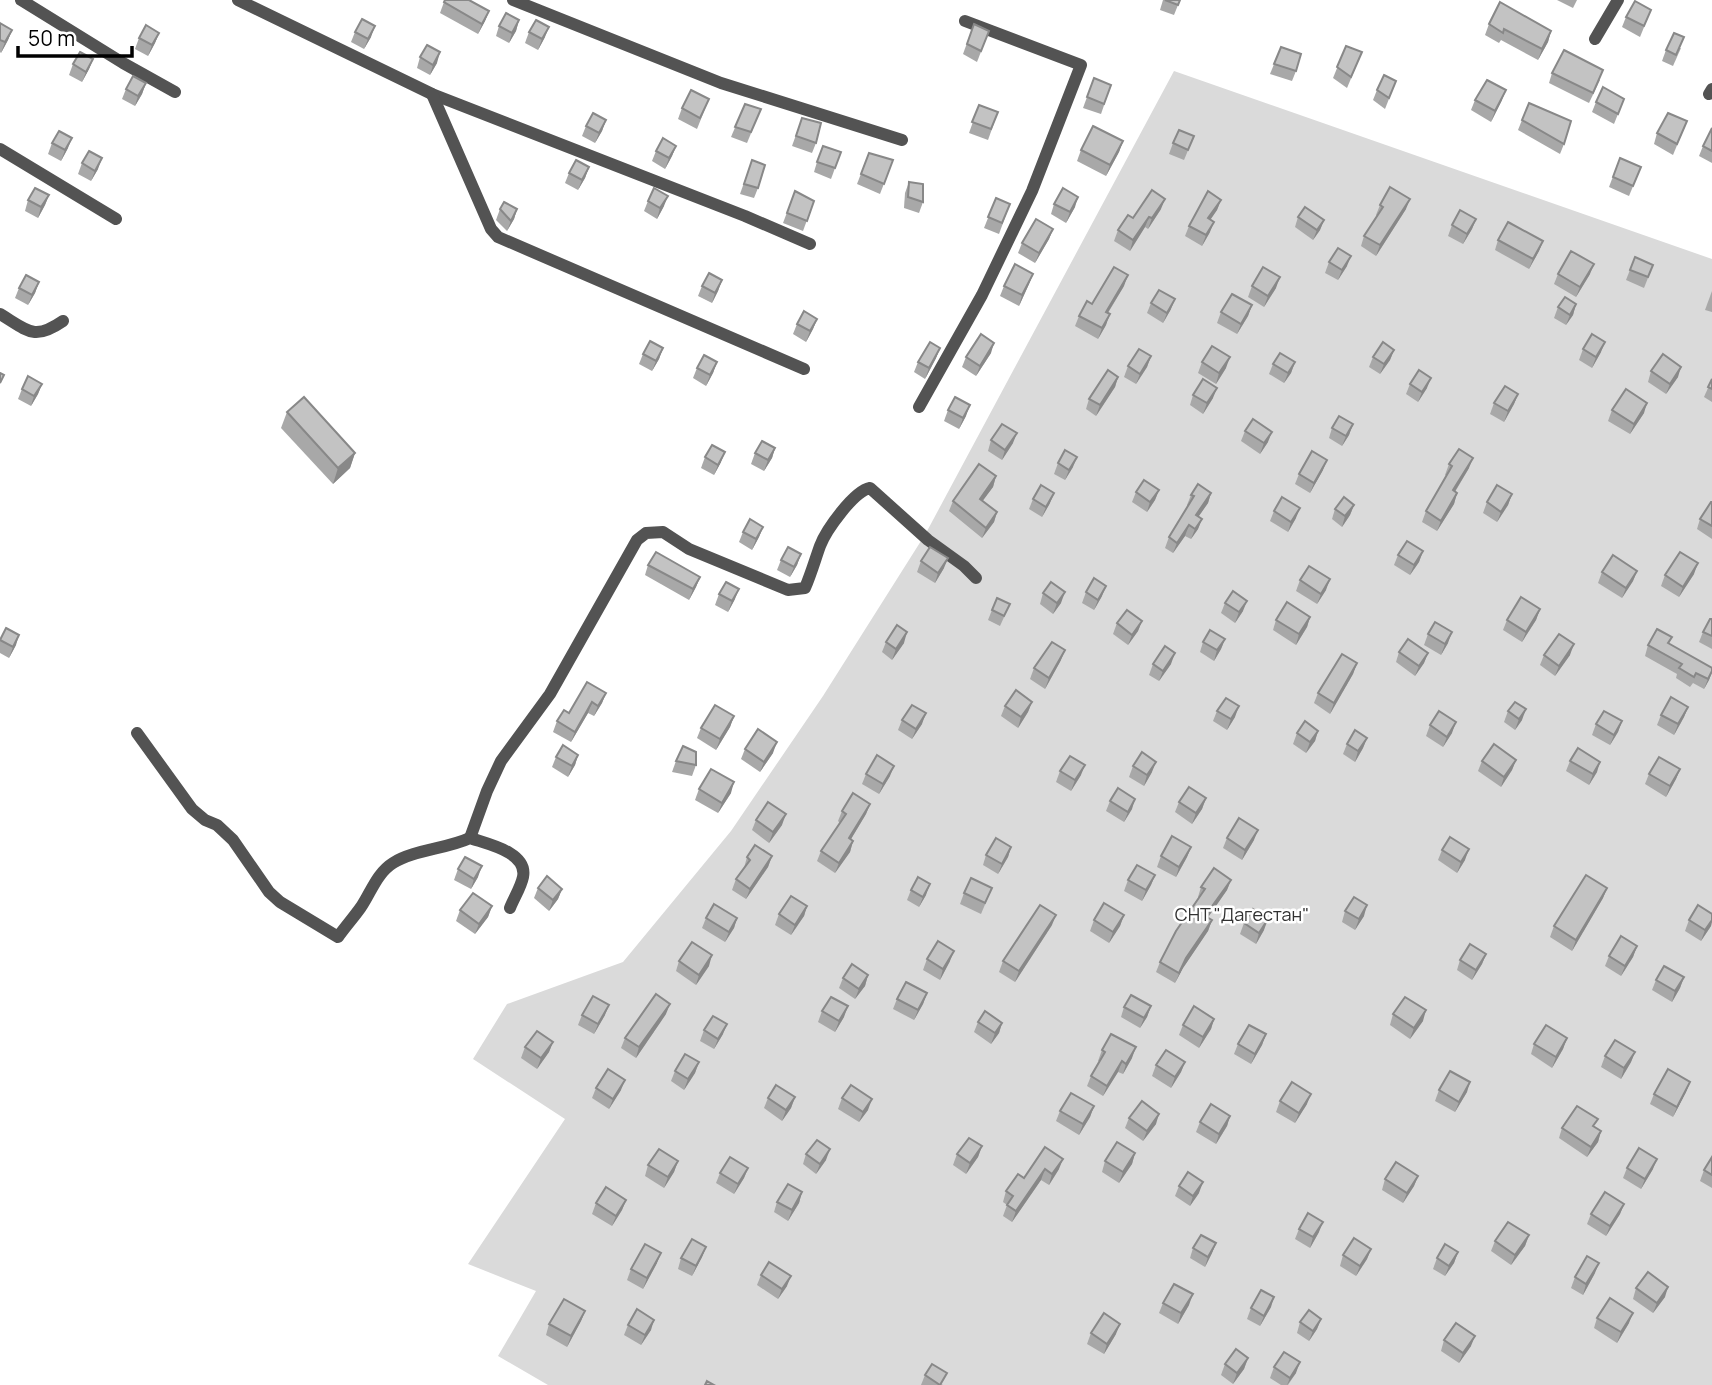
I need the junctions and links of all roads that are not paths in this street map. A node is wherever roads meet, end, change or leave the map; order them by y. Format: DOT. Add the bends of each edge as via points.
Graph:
graph roads {
  1 [pos="21,0"];
  2 [pos="238,0"];
  3 [pos="513,0"];
  4 [pos="1618,0"];
  5 [pos="965,21"];
  6 [pos="1595,39"];
  7 [pos="175,92"];
  8 [pos="432,94"];
  9 [pos="902,140"];
  10 [pos="0,149"];
  11 [pos="117,219"];
  12 [pos="810,244"];
  13 [pos="0,314"];
  14 [pos="64,321"];
  15 [pos="804,369"];
  16 [pos="919,407"];
  17 [pos="976,578"];
  18 [pos="137,733"];
  19 [pos="470,838"];
  20 [pos="510,908"];
  1 -- 7 [label="street"];
  2 -- 8 [label="street"];
  3 -- 9 [label="street" via="721,83"];
  4 -- 6 [label="street"];
  5 -- 16 [label="street" via="1081,65 1032,191 982,295"];
  8 -- 12 [label="street"];
  8 -- 15 [label="street" via="498,237"];
  10 -- 11 [label="street"];
  13 -- 14 [label="street" via="32,333 47,332"];
  17 -- 19 [label="street" via="870,488 862,489 821,542 805,588 798,590 788,590 689,549 663,532 646,533 637,540 550,694 501,761"];
  18 -- 19 [label="street" via="192,809 233,840 269,892 338,937 381,873 393,863"];
  19 -- 20 [label="street" via="500,848 522,866 523,876"];
}
